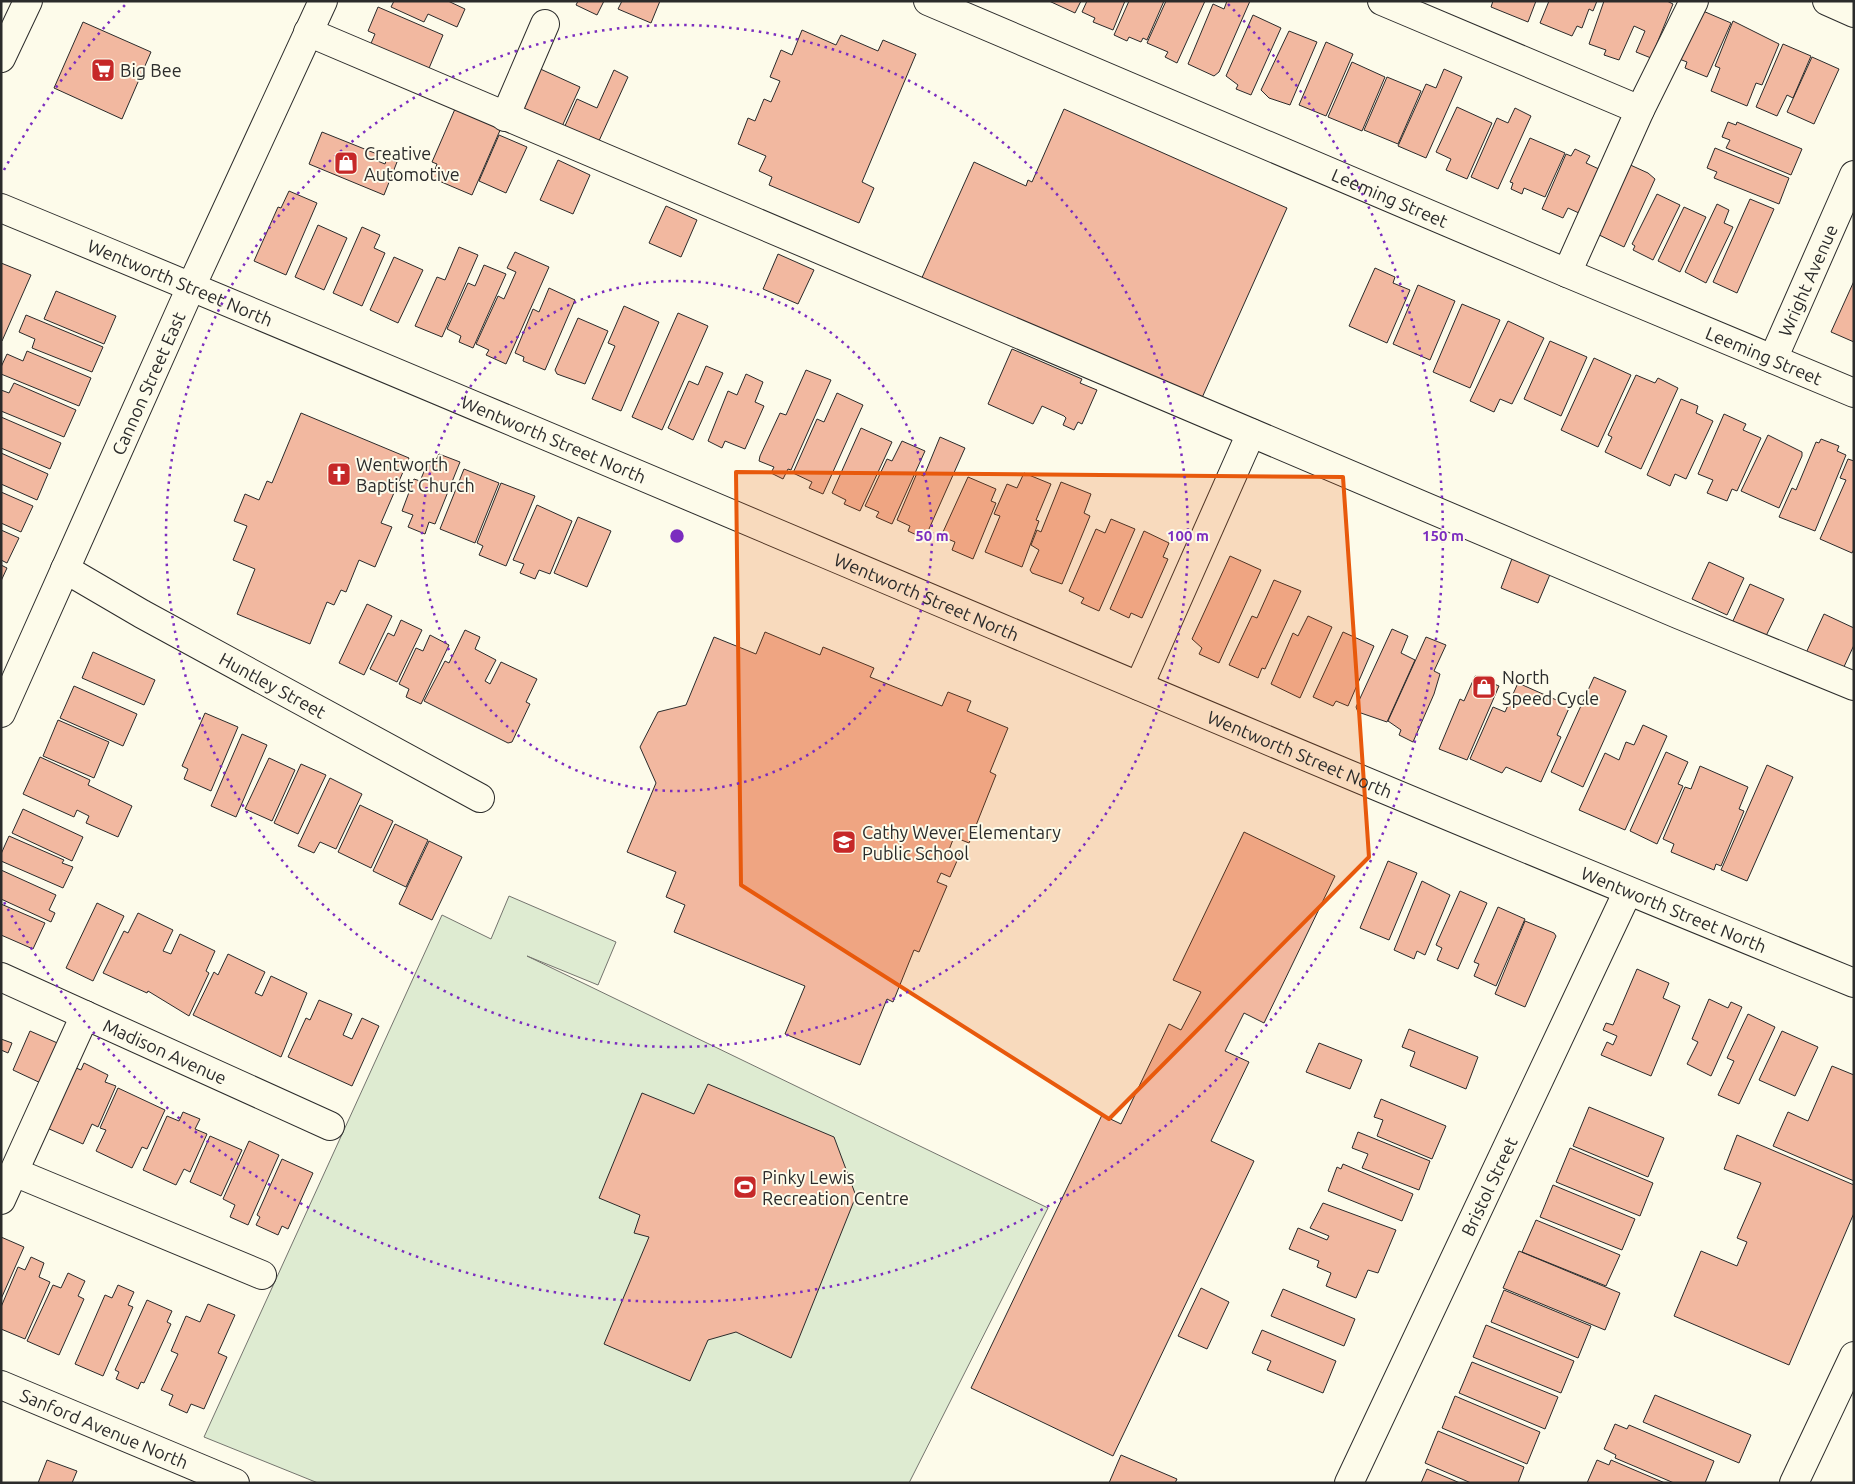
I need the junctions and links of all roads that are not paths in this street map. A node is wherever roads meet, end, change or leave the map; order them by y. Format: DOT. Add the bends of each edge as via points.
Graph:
graph roads {
  1 [pos="28,1"];
  2 [pos="322,1"];
  3 [pos="928,1"];
  4 [pos="1382,1"];
  5 [pos="1694,1"];
  6 [pos="1827,1"];
  7 [pos="1854,13"];
  8 [pos="545,24"];
  9 [pos="308,32"];
  10 [pos="1,58"];
  11 [pos="1640,110"];
  12 [pos="505,117"];
  13 [pos="1854,175"];
  14 [pos="2,211"];
  15 [pos="1567,273"];
  16 [pos="191,287"];
  17 [pos="1773,359"];
  18 [pos="1854,393"];
  19 [pos="1251,433"];
  20 [pos="65,570"];
  21 [pos="9,674"];
  22 [pos="1139,686"];
  23 [pos="1854,686"];
  24 [pos="1,712"];
  25 [pos="480,798"];
  26 [pos="1628,891"];
  27 [pos="1,977"];
  28 [pos="1854,983"];
  29 [pos="86,1015"];
  30 [pos="330,1126"];
  31 [pos="14,1172"];
  32 [pos="1,1200"];
  33 [pos="262,1274"];
  34 [pos="1854,1356"];
  35 [pos="1,1385"];
  36 [pos="187,1473"];
  37 [pos="235,1483"];
  38 [pos="1348,1483"];
  39 [pos="1794,1483"];
  1 -- 10 [label="street"];
  2 -- 9 [label="street, Cannon Street East"];
  3 -- 15 [label="street, Leeming Street"];
  4 -- 11 [label="street"];
  5 -- 11 [label="street"];
  6 -- 7 [label="street"];
  8 -- 12 [label="street"];
  9 -- 12 [label="street"];
  9 -- 16 [label="street, Cannon Street East"];
  11 -- 15 [label="street"];
  12 -- 19 [label="street"];
  13 -- 17 [label="street, Wright Avenue"];
  14 -- 16 [label="street, Wentworth Street North"];
  15 -- 17 [label="street, Leeming Street"];
  16 -- 20 [label="street, Cannon Street East"];
  16 -- 22 [label="street, Wentworth Street North"];
  17 -- 18 [label="street, Leeming Street"];
  19 -- 22 [label="street"];
  19 -- 23 [label="street" via="1680,616"];
  20 -- 21 [label="street, Cannon Street East"];
  20 -- 25 [label="street, Huntley Street"];
  21 -- 24 [label="street, Cannon Street East"];
  22 -- 26 [label="street, Wentworth Street North"];
  26 -- 28 [label="street, Wentworth Street North"];
  26 -- 38 [label="street, Bristol Street"];
  27 -- 29 [label="street, Madison Avenue"];
  29 -- 30 [label="street, Madison Avenue"];
  29 -- 31 [label="street"];
  31 -- 32 [label="street"];
  31 -- 33 [label="street"];
  34 -- 39 [label="street"];
  35 -- 36 [label="street, Sanford Avenue North"];
  36 -- 37 [label="street, Sanford Avenue North"];
}
